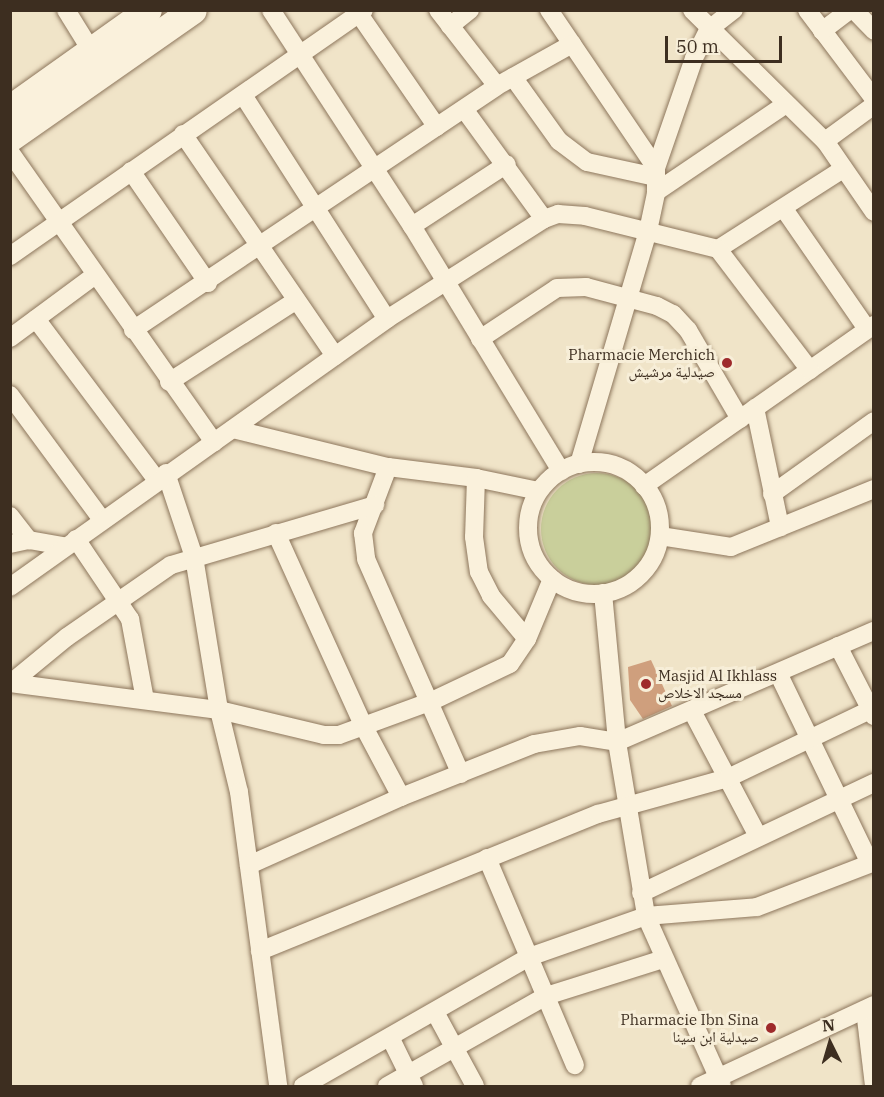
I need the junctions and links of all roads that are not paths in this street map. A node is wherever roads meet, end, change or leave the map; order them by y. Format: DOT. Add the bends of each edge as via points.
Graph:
graph roads {
  1 [pos="66,10"];
  2 [pos="148,10"];
  3 [pos="193,10"];
  4 [pos="271,10"];
  5 [pos="438,10"];
  6 [pos="470,10"];
  7 [pos="549,10"];
  8 [pos="692,10"];
  9 [pos="734,10"];
  10 [pos="807,10"];
  11 [pos="852,10"];
  12 [pos="362,12"];
  13 [pos="450,26"];
  14 [pos="708,30"];
  15 [pos="822,31"];
  16 [pos="873,31"];
  17 [pos="572,44"];
  18 [pos="301,56"];
  19 [pos="97,60"];
  20 [pos="505,82"];
  21 [pos="243,94"];
  22 [pos="873,99"];
  23 [pos="786,104"];
  24 [pos="873,105"];
  25 [pos="10,108"];
  26 [pos="464,109"];
  27 [pos="437,127"];
  28 [pos="183,134"];
  29 [pos="10,138"];
  30 [pos="825,141"];
  31 [pos="10,152"];
  32 [pos="507,164"];
  33 [pos="843,169"];
  34 [pos="374,170"];
  35 [pos="131,171"];
  36 [pos="656,179"];
  37 [pos="318,208"];
  38 [pos="784,208"];
  39 [pos="873,212"];
  40 [pos="544,219"];
  41 [pos="56,222"];
  42 [pos="411,226"];
  43 [pos="648,231"];
  44 [pos="258,248"];
  45 [pos="718,249"];
  46 [pos="10,256"];
  47 [pos="95,275"];
  48 [pos="447,282"];
  49 [pos="207,283"];
  50 [pos="627,298"];
  51 [pos="295,301"];
  52 [pos="36,319"];
  53 [pos="387,319"];
  54 [pos="870,327"];
  55 [pos="133,330"];
  56 [pos="10,338"];
  57 [pos="480,339"];
  58 [pos="335,356"];
  59 [pos="810,370"];
  60 [pos="169,382"];
  61 [pos="10,395"];
  62 [pos="747,414"];
  63 [pos="873,421"];
  64 [pos="233,429"];
  65 [pos="214,442"];
  66 [pos="579,464"];
  67 [pos="388,467"];
  68 [pos="561,471"];
  69 [pos="161,476"];
  70 [pos="476,478"];
  71 [pos="644,486"];
  72 [pos="873,489"];
  73 [pos="539,491"];
  74 [pos="772,494"];
  75 [pos="375,505"];
  76 [pos="10,516"];
  77 [pos="102,520"];
  78 [pos="780,527"];
  79 [pos="276,533"];
  80 [pos="660,536"];
  81 [pos="29,540"];
  82 [pos="70,543"];
  83 [pos="10,544"];
  84 [pos="194,557"];
  85 [pos="552,579"];
  86 [pos="10,587"];
  87 [pos="603,593"];
  88 [pos="119,600"];
  89 [pos="873,631"];
  90 [pos="527,639"];
  91 [pos="838,646"];
  92 [pos="778,673"];
  93 [pos="11,683"];
  94 [pos="145,700"];
  95 [pos="432,701"];
  96 [pos="219,710"];
  97 [pos="692,711"];
  98 [pos="872,711"];
  99 [pos="364,727"];
  100 [pos="809,741"];
  101 [pos="617,742"];
  102 [pos="461,774"];
  103 [pos="728,778"];
  104 [pos="873,783"];
  105 [pos="401,797"];
  106 [pos="840,798"];
  107 [pos="628,808"];
  108 [pos="758,836"];
  109 [pos="488,858"];
  110 [pos="872,862"];
  111 [pos="249,865"];
  112 [pos="641,893"];
  113 [pos="646,916"];
  114 [pos="260,951"];
  115 [pos="529,957"];
  116 [pos="663,959"];
  117 [pos="546,996"];
  118 [pos="869,1007"];
  119 [pos="435,1012"];
  120 [pos="390,1037"];
  121 [pos="456,1050"];
  122 [pos="575,1065"];
  123 [pos="411,1080"];
  124 [pos="720,1081"];
  125 [pos="873,1085"];
  126 [pos="278,1086"];
  127 [pos="303,1086"];
  128 [pos="387,1086"];
  129 [pos="475,1086"];
  130 [pos="700,1086"];
  1 -- 19 [label="street"];
  2 -- 19 [label="street"];
  3 -- 19 [label="street"];
  4 -- 18 [label="street"];
  5 -- 13 [label="street"];
  6 -- 13 [label="street"];
  7 -- 17 [label="street"];
  8 -- 14 [label="street"];
  9 -- 14 [label="street"];
  10 -- 15 [label="street"];
  11 -- 15 [label="street"];
  11 -- 16 [label="street"];
  12 -- 18 [label="street"];
  12 -- 27 [label="street"];
  13 -- 20 [label="street"];
  14 -- 23 [label="street"];
  14 -- 36 [label="street" via="694,58"];
  15 -- 22 [label="street"];
  17 -- 20 [label="street"];
  17 -- 36 [label="street" via="630,124"];
  18 -- 21 [label="street"];
  18 -- 34 [label="street"];
  19 -- 25 [label="street"];
  19 -- 29 [label="street"];
  20 -- 26 [label="street"];
  20 -- 36 [label="street" via="559,141 586,162"];
  21 -- 28 [label="street"];
  21 -- 37 [label="street"];
  23 -- 30 [label="street"];
  23 -- 36 [label="street"];
  24 -- 30 [label="street"];
  26 -- 27 [label="street"];
  26 -- 32 [label="street"];
  27 -- 34 [label="street"];
  28 -- 35 [label="street"];
  28 -- 44 [label="street"];
  30 -- 33 [label="street"];
  31 -- 41 [label="street"];
  32 -- 40 [label="street"];
  32 -- 42 [label="street"];
  33 -- 38 [label="street"];
  33 -- 39 [label="street"];
  34 -- 37 [label="street"];
  34 -- 42 [label="street"];
  35 -- 41 [label="street"];
  35 -- 49 [label="street"];
  36 -- 43 [label="street"];
  37 -- 44 [label="street"];
  37 -- 53 [label="street"];
  38 -- 45 [label="street"];
  38 -- 54 [label="street"];
  40 -- 43 [label="street" via="570,214"];
  40 -- 48 [label="street"];
  41 -- 46 [label="street"];
  41 -- 47 [label="street"];
  42 -- 48 [label="street"];
  43 -- 45 [label="street"];
  43 -- 50 [label="street"];
  44 -- 49 [label="street"];
  44 -- 51 [label="street"];
  45 -- 59 [label="street"];
  47 -- 52 [label="street"];
  47 -- 55 [label="street"];
  48 -- 53 [label="street"];
  48 -- 57 [label="street"];
  49 -- 55 [label="street"];
  50 -- 57 [label="street" via="586,287 556,288"];
  50 -- 62 [label="street" via="673,314"];
  50 -- 66 [label="street"];
  51 -- 58 [label="street"];
  51 -- 60 [label="street"];
  52 -- 56 [label="street"];
  52 -- 69 [label="street"];
  53 -- 58 [label="street"];
  54 -- 59 [label="street"];
  55 -- 60 [label="street"];
  57 -- 68 [label="street"];
  58 -- 64 [label="street"];
  59 -- 62 [label="street"];
  60 -- 65 [label="street"];
  61 -- 77 [label="street"];
  62 -- 71 [label="street"];
  62 -- 74 [label="street"];
  63 -- 74 [label="street"];
  64 -- 65 [label="street"];
  64 -- 67 [label="street"];
  65 -- 69 [label="street"];
  66 -- 68 [label="street"];
  66 -- 71 [label="street" via="608,463 626,470"];
  67 -- 70 [label="street"];
  67 -- 75 [label="street"];
  68 -- 73 [label="street"];
  69 -- 77 [label="street"];
  69 -- 84 [label="street"];
  70 -- 73 [label="street"];
  70 -- 90 [label="street" via="474,537 479,572 491,596"];
  71 -- 80 [label="street" via="659,516"];
  72 -- 78 [label="street"];
  73 -- 85 [label="street" via="531,509 529,538 539,565"];
  74 -- 78 [label="street"];
  75 -- 79 [label="street"];
  75 -- 95 [label="street" via="363,533 366,559"];
  76 -- 81 [label="street"];
  77 -- 82 [label="street"];
  78 -- 80 [label="street" via="731,548"];
  79 -- 84 [label="street"];
  79 -- 99 [label="street"];
  80 -- 87 [label="street" via="650,563 630,583"];
  81 -- 82 [label="street"];
  81 -- 83 [label="street"];
  82 -- 86 [label="street"];
  82 -- 88 [label="street"];
  84 -- 88 [label="street" via="171,565"];
  84 -- 96 [label="street"];
  85 -- 87 [label="street" via="576,592"];
  85 -- 90 [label="street"];
  87 -- 101 [label="street"];
  88 -- 93 [label="street"];
  88 -- 94 [label="street" via="130,620"];
  89 -- 91 [label="street"];
  90 -- 95 [label="street" via="510,664"];
  91 -- 92 [label="street"];
  91 -- 98 [label="street"];
  92 -- 97 [label="street"];
  92 -- 100 [label="street"];
  93 -- 94 [label="street"];
  94 -- 96 [label="street"];
  95 -- 99 [label="street"];
  95 -- 102 [label="street"];
  96 -- 99 [label="street" via="324,735"];
  96 -- 111 [label="street" via="238,792"];
  97 -- 101 [label="street"];
  97 -- 103 [label="street"];
  98 -- 100 [label="street"];
  99 -- 105 [label="street"];
  100 -- 103 [label="street"];
  100 -- 106 [label="street"];
  101 -- 102 [label="street" via="580,736 554,739"];
  101 -- 107 [label="street"];
  102 -- 105 [label="street"];
  103 -- 107 [label="street"];
  103 -- 108 [label="street"];
  104 -- 106 [label="street"];
  105 -- 111 [label="street"];
  106 -- 108 [label="street"];
  106 -- 110 [label="street"];
  107 -- 109 [label="street" via="598,814"];
  107 -- 112 [label="street"];
  108 -- 112 [label="street"];
  109 -- 114 [label="street"];
  109 -- 115 [label="street"];
  110 -- 113 [label="street" via="758,907"];
  111 -- 114 [label="street"];
  112 -- 113 [label="street"];
  113 -- 115 [label="street"];
  113 -- 116 [label="street"];
  114 -- 126 [label="street"];
  115 -- 117 [label="street"];
  115 -- 119 [label="street"];
  116 -- 117 [label="street"];
  116 -- 124 [label="street"];
  117 -- 121 [label="street"];
  117 -- 122 [label="street"];
  118 -- 124 [label="street"];
  118 -- 125 [label="street"];
  119 -- 120 [label="street"];
  119 -- 121 [label="street"];
  120 -- 123 [label="street"];
  120 -- 127 [label="street"];
  121 -- 123 [label="street"];
  121 -- 129 [label="street"];
  123 -- 128 [label="street"];
  124 -- 130 [label="street"];
}
